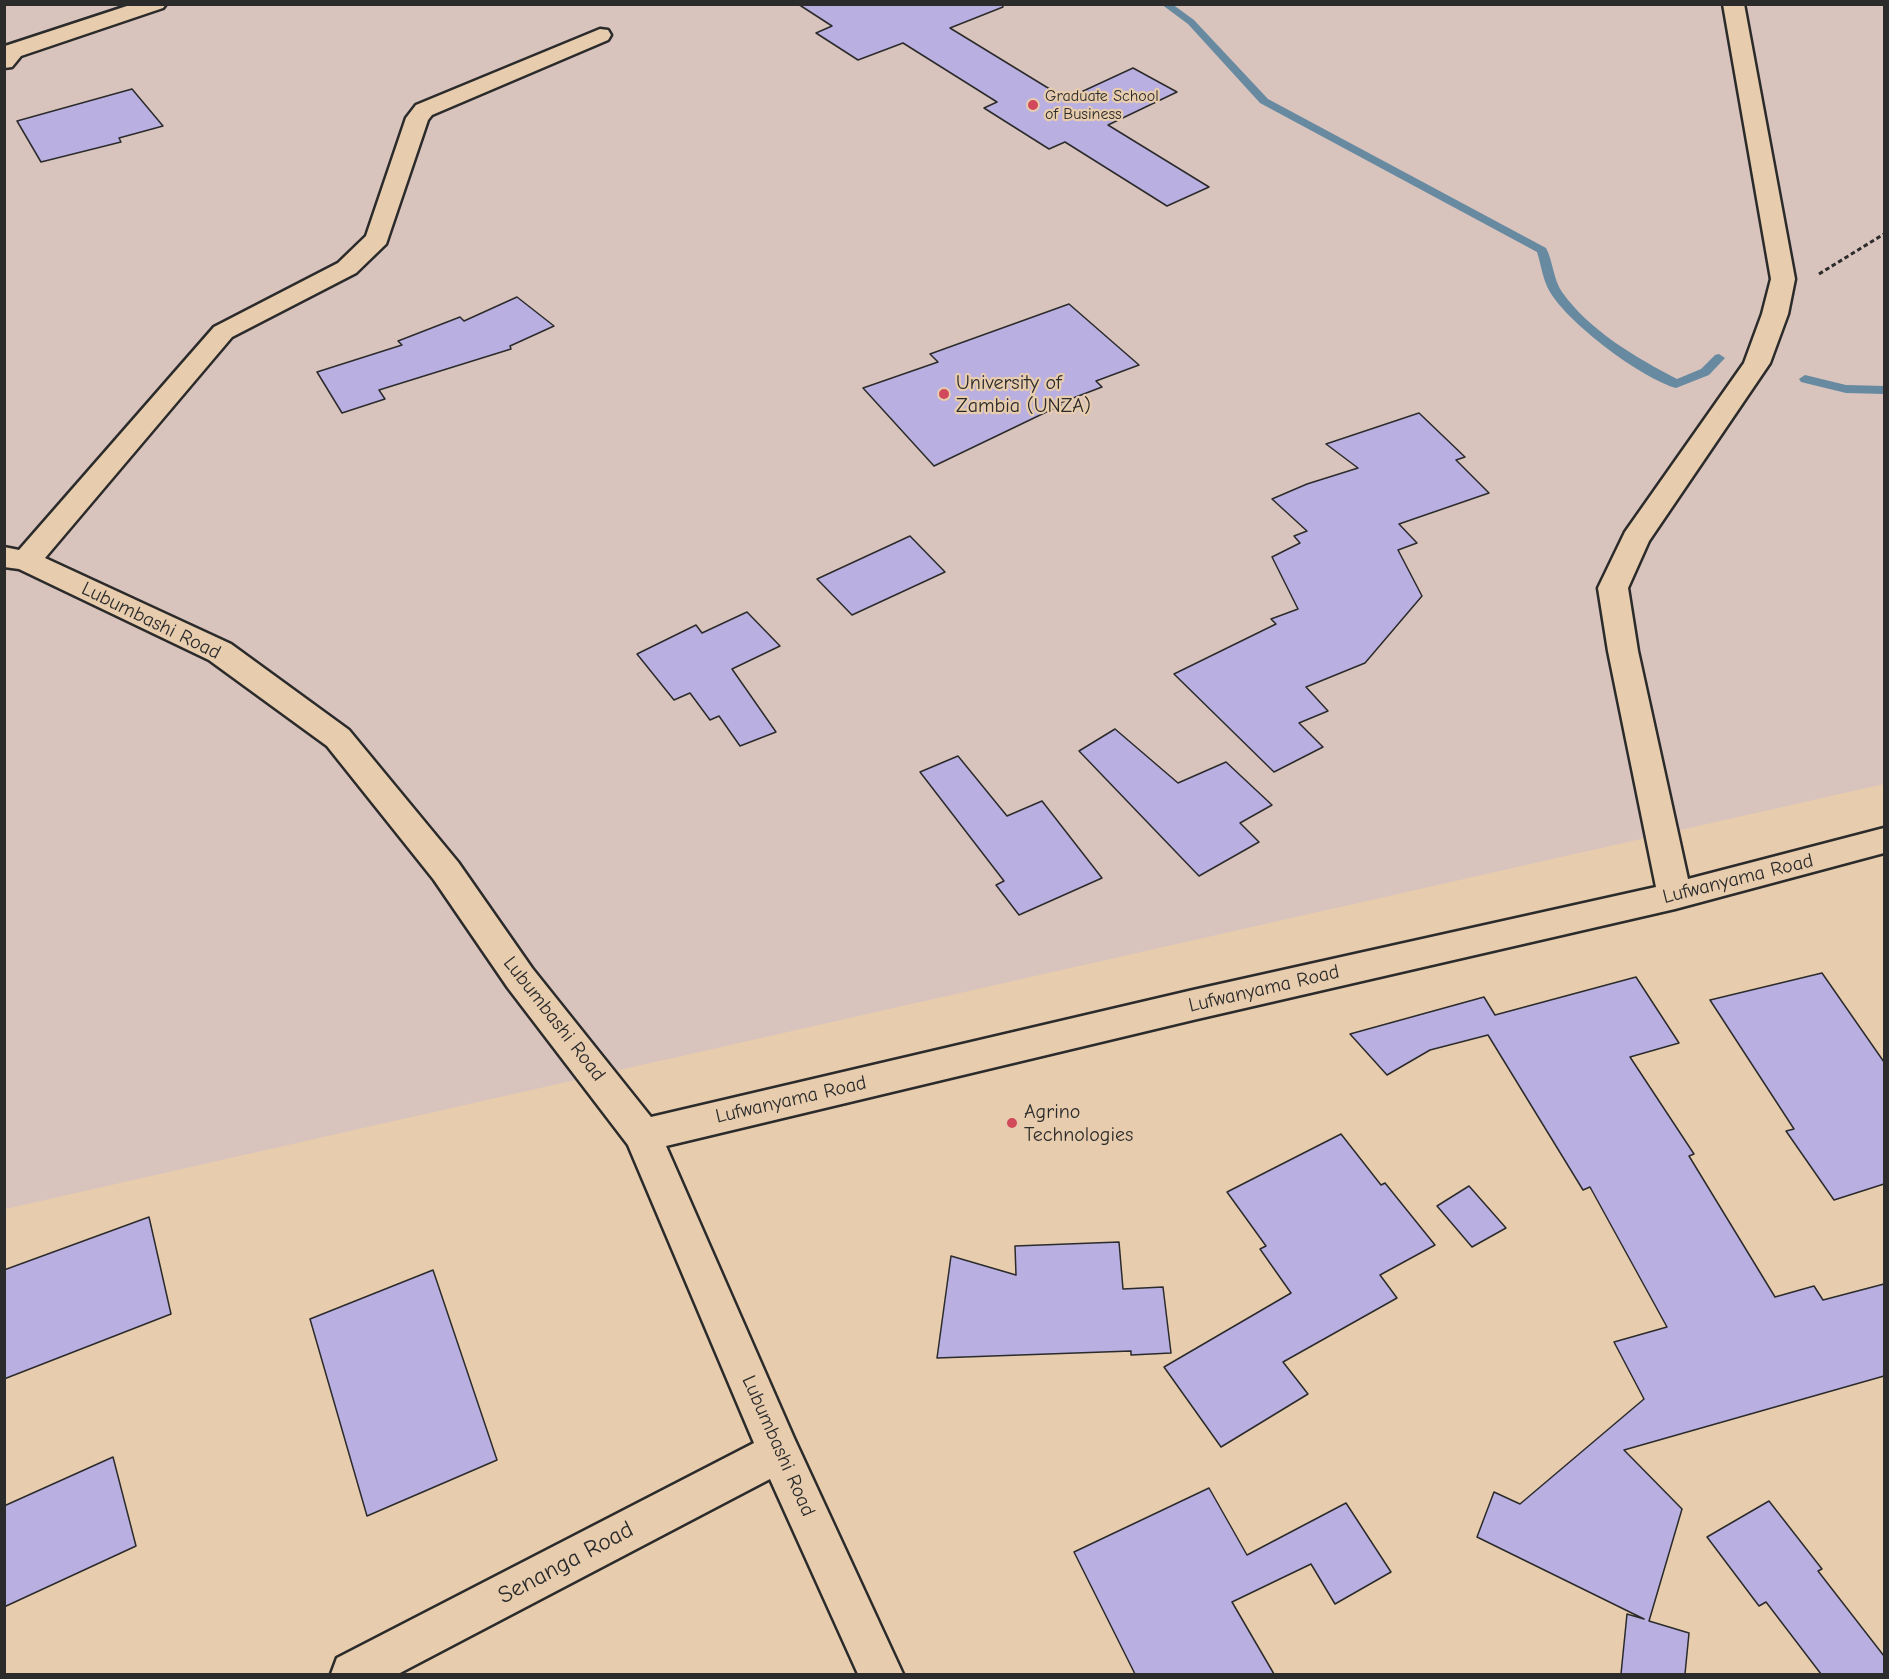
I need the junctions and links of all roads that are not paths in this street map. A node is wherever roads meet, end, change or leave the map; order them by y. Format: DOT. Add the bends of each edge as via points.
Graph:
graph roads {
  1 [pos="156,4"];
  2 [pos="1733,4"];
  3 [pos="600,35"];
  4 [pos="4,62"];
  5 [pos="15,559"];
  6 [pos="1884,841"];
  7 [pos="1675,896"];
  8 [pos="643,1135"];
  9 [pos="779,1452"];
  10 [pos="353,1674"];
  11 [pos="881,1674"];
  1 -- 4 [label="street" via="13,51"];
  2 -- 7 [label="street" via="1782,279 1775,314 1757,363 1635,539 1613,588"];
  3 -- 5 [label="street" via="424,110 417,118 377,238 347,268 223,332"];
  5 -- 8 [label="street, Lubumbashi Road" via="220,652 338,738 446,871 520,978"];
  6 -- 7 [label="street, Lufwanyama Road"];
  7 -- 8 [label="street, Lufwanyama Road"];
  8 -- 9 [label="street, Lubumbashi Road"];
  9 -- 10 [label="street, Senanga Road"];
  9 -- 11 [label="street, Lubumbashi Road"];
}
